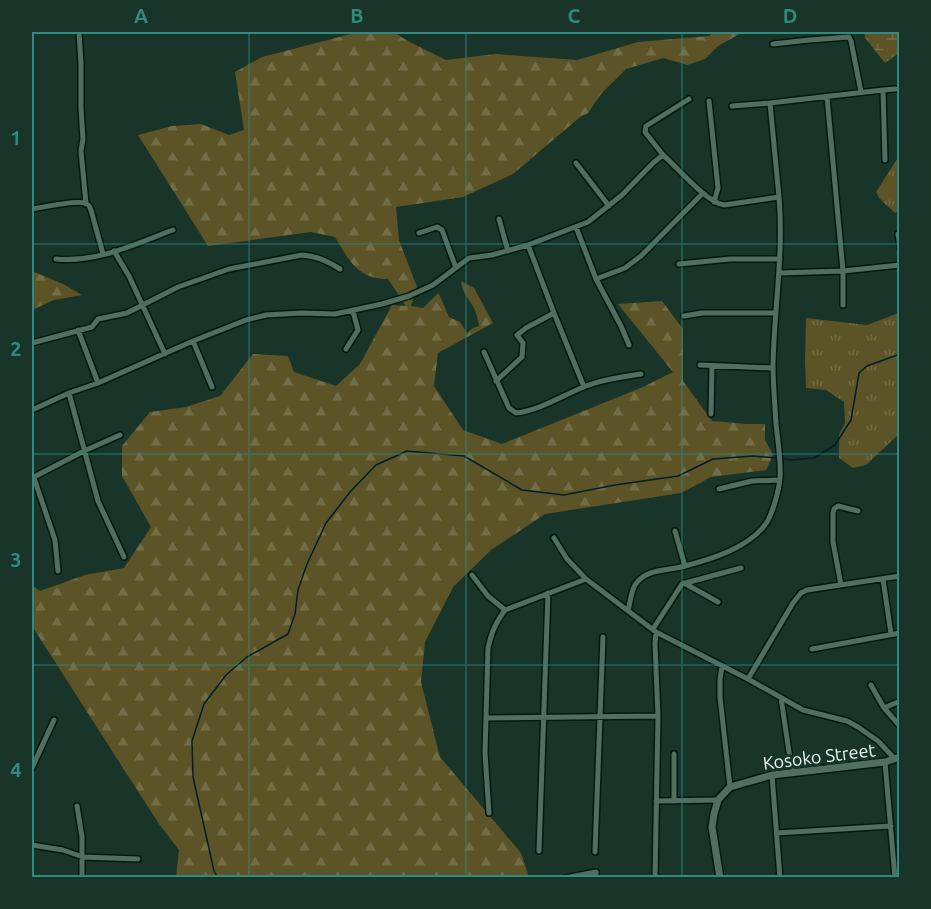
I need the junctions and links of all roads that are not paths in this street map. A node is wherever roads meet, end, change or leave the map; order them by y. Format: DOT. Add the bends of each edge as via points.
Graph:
graph roads {
  1 [pos="79,32"];
  2 [pos="773,44"];
  3 [pos="895,89"];
  4 [pos="882,90"];
  5 [pos="861,92"];
  6 [pos="827,97"];
  7 [pos="688,99"];
  8 [pos="709,101"];
  9 [pos="770,103"];
  10 [pos="732,106"];
  11 [pos="663,155"];
  12 [pos="885,160"];
  13 [pos="576,164"];
  14 [pos="703,193"];
  15 [pos="779,197"];
  16 [pos="714,202"];
  17 [pos="86,204"];
  18 [pos="609,206"];
  19 [pos="32,208"];
  20 [pos="499,219"];
  21 [pos="576,227"];
  22 [pos="173,230"];
  23 [pos="419,233"];
  24 [pos="898,234"];
  25 [pos="528,245"];
  26 [pos="900,247"];
  27 [pos="508,251"];
  28 [pos="114,252"];
  29 [pos="103,254"];
  30 [pos="56,259"];
  31 [pos="780,259"];
  32 [pos="679,264"];
  33 [pos="900,265"];
  34 [pos="456,268"];
  35 [pos="340,269"];
  36 [pos="843,271"];
  37 [pos="779,273"];
  38 [pos="596,279"];
  39 [pos="142,304"];
  40 [pos="843,305"];
  41 [pos="353,311"];
  42 [pos="554,313"];
  43 [pos="776,313"];
  44 [pos="684,316"];
  45 [pos="78,330"];
  46 [pos="193,341"];
  47 [pos="32,343"];
  48 [pos="628,345"];
  49 [pos="346,349"];
  50 [pos="484,352"];
  51 [pos="165,354"];
  52 [pos="700,365"];
  53 [pos="712,366"];
  54 [pos="773,368"];
  55 [pos="641,374"];
  56 [pos="496,381"];
  57 [pos="98,383"];
  58 [pos="212,387"];
  59 [pos="584,387"];
  60 [pos="69,393"];
  61 [pos="32,410"];
  62 [pos="711,414"];
  63 [pos="120,435"];
  64 [pos="84,451"];
  65 [pos="33,478"];
  66 [pos="780,480"];
  67 [pos="719,489"];
  68 [pos="858,511"];
  69 [pos="675,531"];
  70 [pos="554,538"];
  71 [pos="124,557"];
  72 [pos="685,566"];
  73 [pos="741,568"];
  74 [pos="58,571"];
  75 [pos="472,575"];
  76 [pos="900,576"];
  77 [pos="586,579"];
  78 [pos="883,579"];
  79 [pos="684,583"];
  80 [pos="841,585"];
  81 [pos="548,593"];
  82 [pos="718,602"];
  83 [pos="506,610"];
  84 [pos="628,611"];
  85 [pos="654,630"];
  86 [pos="900,633"];
  87 [pos="891,634"];
  88 [pos="603,637"];
  89 [pos="812,649"];
  90 [pos="722,666"];
  91 [pos="748,679"];
  92 [pos="871,686"];
  93 [pos="781,698"];
  94 [pos="900,701"];
  95 [pos="884,708"];
  96 [pos="658,716"];
  97 [pos="544,717"];
  98 [pos="601,717"];
  99 [pos="486,718"];
  100 [pos="54,720"];
  101 [pos="900,726"];
  102 [pos="32,751"];
  103 [pos="675,754"];
  104 [pos="36,757"];
  105 [pos="897,758"];
  106 [pos="885,762"];
  107 [pos="32,768"];
  108 [pos="792,772"];
  109 [pos="772,775"];
  110 [pos="730,787"];
  111 [pos="718,800"];
  112 [pos="656,801"];
  113 [pos="674,801"];
  114 [pos="77,806"];
  115 [pos="489,813"];
  116 [pos="891,826"];
  117 [pos="777,833"];
  118 [pos="32,845"];
  119 [pos="539,851"];
  120 [pos="595,852"];
  121 [pos="82,857"];
  122 [pos="138,859"];
  123 [pos="82,878"];
  124 [pos="565,878"];
  125 [pos="596,878"];
  126 [pos="656,878"];
  127 [pos="720,878"];
  128 [pos="780,878"];
  129 [pos="896,878"];
  1 -- 17 [label="street"];
  2 -- 5 [label="street" via="849,37"];
  3 -- 4 [label="street"];
  4 -- 5 [label="street"];
  4 -- 12 [label="street"];
  5 -- 6 [label="street"];
  6 -- 9 [label="street"];
  6 -- 36 [label="street"];
  7 -- 11 [label="street" via="646,126 645,132"];
  8 -- 16 [label="street" via="718,188"];
  9 -- 10 [label="street"];
  9 -- 15 [label="street"];
  11 -- 14 [label="street"];
  11 -- 18 [label="street"];
  13 -- 18 [label="street"];
  14 -- 16 [label="street"];
  14 -- 38 [label="street" via="641,256 625,268"];
  15 -- 16 [label="street" via="724,205"];
  15 -- 31 [label="street"];
  17 -- 19 [label="street"];
  17 -- 29 [label="street"];
  18 -- 21 [label="street"];
  20 -- 27 [label="street"];
  21 -- 25 [label="street"];
  21 -- 38 [label="street"];
  22 -- 28 [label="street"];
  23 -- 34 [label="street" via="437,227 442,230"];
  24 -- 26 [label="street"];
  25 -- 27 [label="street"];
  25 -- 42 [label="street"];
  27 -- 34 [label="street" via="469,258"];
  28 -- 29 [label="street"];
  28 -- 39 [label="street"];
  29 -- 30 [label="street"];
  31 -- 32 [label="street"];
  31 -- 37 [label="street"];
  33 -- 36 [label="street"];
  34 -- 41 [label="street" via="409,296"];
  35 -- 39 [label="street" via="323,259 302,255 230,268"];
  36 -- 37 [label="street"];
  36 -- 40 [label="street"];
  37 -- 43 [label="street"];
  38 -- 48 [label="street"];
  39 -- 45 [label="street" via="126,313 98,318 92,327"];
  39 -- 51 [label="street"];
  41 -- 46 [label="street" via="266,315"];
  41 -- 49 [label="street" via="358,330"];
  42 -- 56 [label="street" via="517,335 523,343 522,357"];
  42 -- 59 [label="street"];
  43 -- 44 [label="street"];
  43 -- 54 [label="street"];
  45 -- 47 [label="street"];
  45 -- 57 [label="street"];
  46 -- 51 [label="street"];
  46 -- 58 [label="street"];
  50 -- 56 [label="street"];
  51 -- 57 [label="street"];
  52 -- 53 [label="street"];
  53 -- 54 [label="street"];
  53 -- 62 [label="street"];
  54 -- 66 [label="street"];
  55 -- 59 [label="street"];
  56 -- 59 [label="street" via="508,408 516,413"];
  57 -- 60 [label="street"];
  60 -- 61 [label="street"];
  60 -- 64 [label="street"];
  63 -- 64 [label="street"];
  64 -- 65 [label="street"];
  64 -- 71 [label="street" via="98,501"];
  65 -- 74 [label="street" via="56,540"];
  66 -- 67 [label="street" via="752,481"];
  66 -- 72 [label="street" via="771,512 760,530 732,550"];
  68 -- 80 [label="street" via="837,506 833,513 833,542"];
  69 -- 72 [label="street"];
  70 -- 77 [label="street"];
  72 -- 84 [label="street" via="648,573 635,585"];
  73 -- 79 [label="street"];
  75 -- 83 [label="street" via="488,596"];
  76 -- 78 [label="street"];
  77 -- 81 [label="street"];
  77 -- 84 [label="street"];
  78 -- 80 [label="street"];
  78 -- 87 [label="street"];
  79 -- 82 [label="street"];
  79 -- 85 [label="street"];
  80 -- 91 [label="street" via="801,593"];
  81 -- 83 [label="street"];
  81 -- 97 [label="street"];
  83 -- 99 [label="street" via="497,621 488,648"];
  84 -- 85 [label="street"];
  85 -- 90 [label="street"];
  85 -- 96 [label="street"];
  86 -- 87 [label="street"];
  87 -- 89 [label="street"];
  88 -- 98 [label="street"];
  90 -- 91 [label="street"];
  90 -- 110 [label="street" via="720,697"];
  91 -- 93 [label="street"];
  92 -- 95 [label="street"];
  93 -- 105 [label="street" via="803,710 847,721"];
  93 -- 108 [label="street"];
  94 -- 95 [label="street"];
  95 -- 101 [label="street"];
  96 -- 98 [label="street"];
  96 -- 112 [label="street"];
  97 -- 98 [label="street"];
  97 -- 99 [label="street"];
  97 -- 119 [label="street"];
  98 -- 120 [label="street"];
  99 -- 115 [label="street"];
  100 -- 104 [label="street"];
  102 -- 104 [label="street"];
  103 -- 113 [label="street"];
  104 -- 107 [label="street"];
  105 -- 106 [label="street, Kosoko Street"];
  106 -- 108 [label="street, Kosoko Street"];
  106 -- 116 [label="street"];
  108 -- 109 [label="street, Kosoko Street"];
  109 -- 110 [label="street, Kosoko Street"];
  109 -- 117 [label="street"];
  110 -- 111 [label="street"];
  111 -- 113 [label="street"];
  111 -- 127 [label="street" via="712,827"];
  112 -- 113 [label="street"];
  112 -- 126 [label="street"];
  114 -- 121 [label="street"];
  116 -- 117 [label="street"];
  116 -- 129 [label="street"];
  117 -- 128 [label="street"];
  118 -- 121 [label="street"];
  121 -- 122 [label="street"];
  121 -- 123 [label="street"];
  124 -- 125 [label="street" via="596,872"];
}
